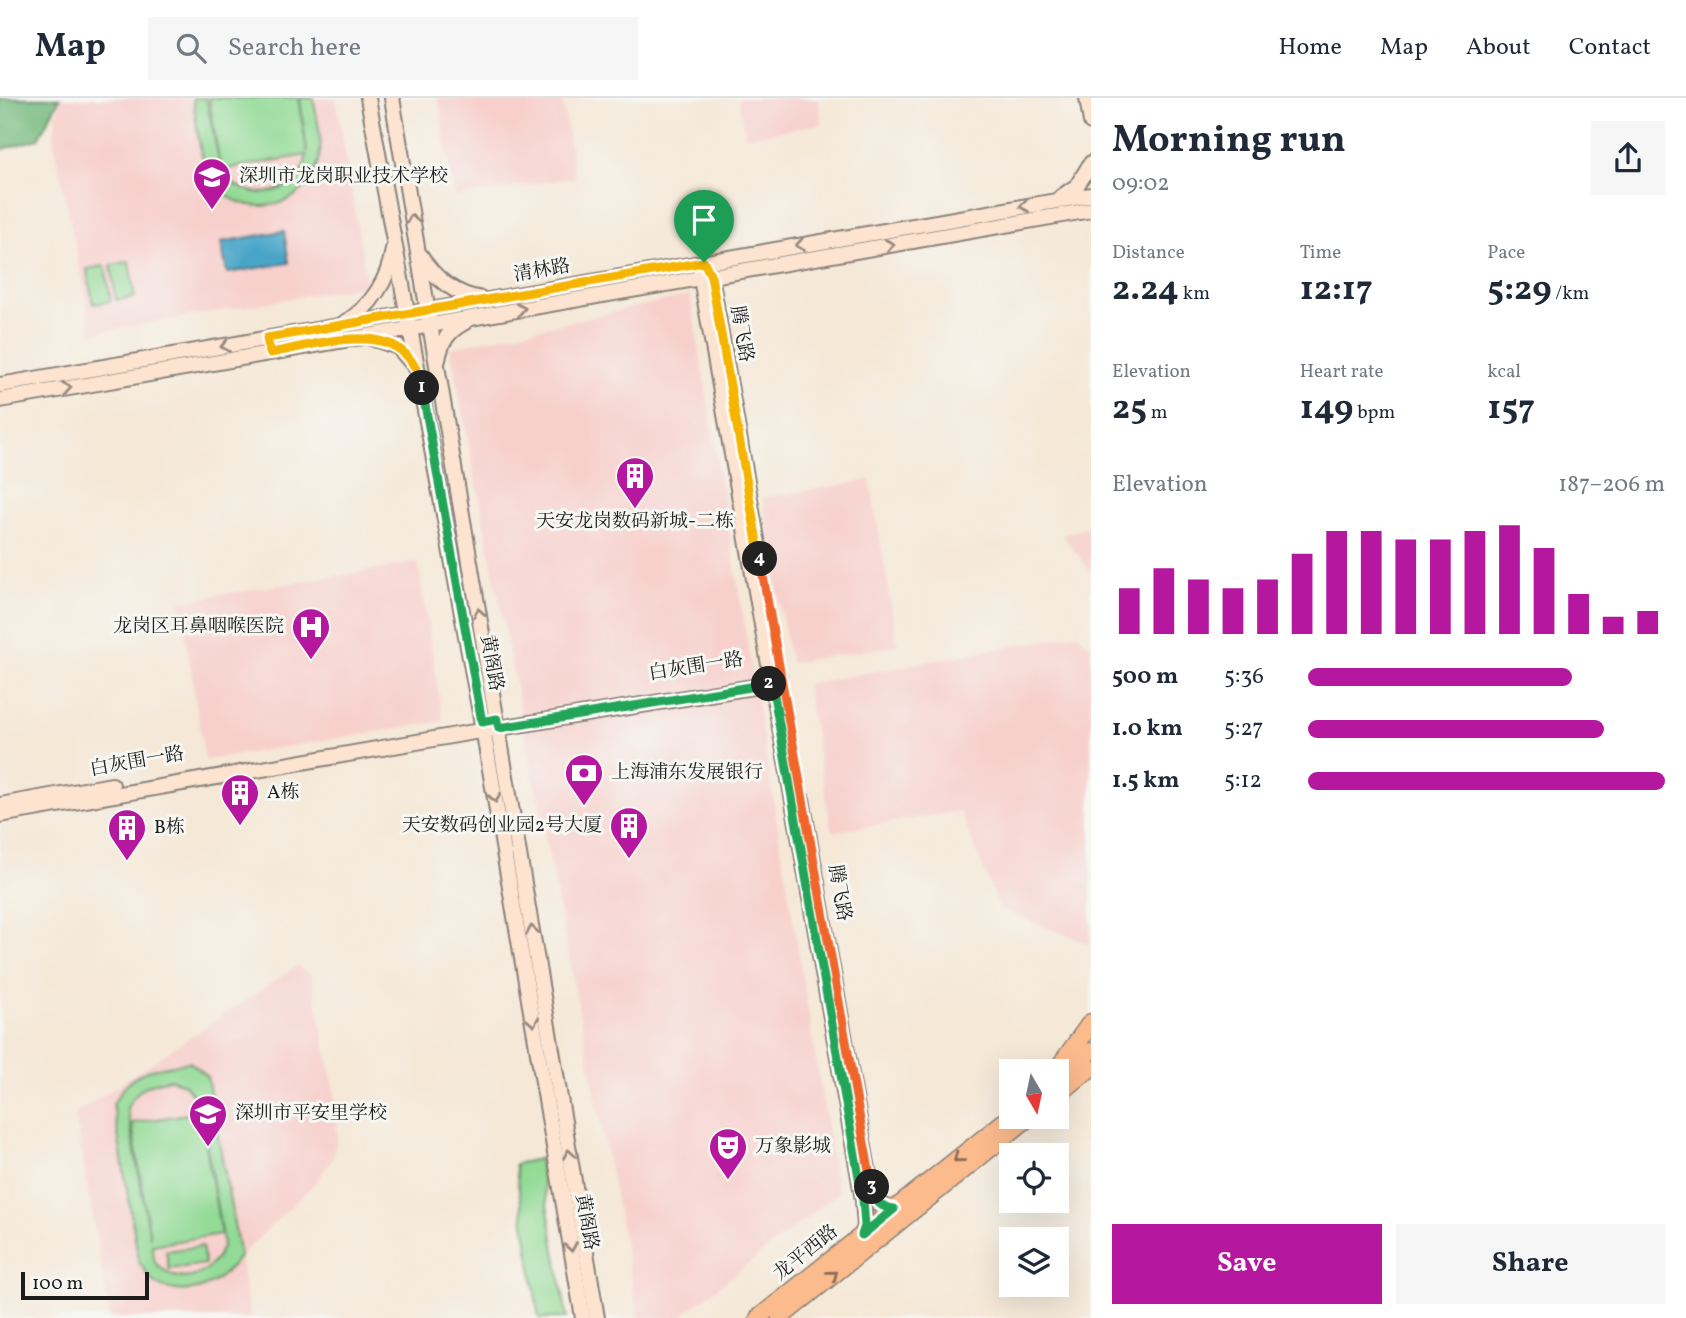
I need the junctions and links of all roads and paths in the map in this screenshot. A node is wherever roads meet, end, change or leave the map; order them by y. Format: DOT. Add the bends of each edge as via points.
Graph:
graph roads {
  1 [pos="368,98"];
  2 [pos="392,98"];
  3 [pos="1087,98"];
  4 [pos="1091,122"];
  5 [pos="1091,163"];
  6 [pos="1091,195"];
  7 [pos="1052,201"];
  8 [pos="1091,210"];
  9 [pos="394,238"];
  10 [pos="417,247"];
  11 [pos="704,262"];
  12 [pos="706,277"];
  13 [pos="491,299"];
  14 [pos="477,317"];
  15 [pos="428,318"];
  16 [pos="410,321"];
  17 [pos="340,326"];
  18 [pos="359,337"];
  19 [pos="269,346"];
  20 [pos="438,372"];
  21 [pos="420,376"];
  22 [pos="0,385"];
  23 [pos="0,400"];
  24 [pos="775,678"];
  25 [pos="498,724"];
  26 [pos="483,726"];
  27 [pos="0,805"];
  28 [pos="0,815"];
  29 [pos="1091,1023"];
  30 [pos="1091,1051"];
  31 [pos="1066,1059"];
  32 [pos="1069,1069"];
  33 [pos="1088,1072"];
  34 [pos="1069,1087"];
  35 [pos="999,1125"];
  36 [pos="1015,1129"];
  37 [pos="894,1209"];
  38 [pos="862,1235"];
  39 [pos="583,1318"];
  40 [pos="597,1318"];
  41 [pos="758,1318"];
  42 [pos="780,1318"];
  1 -- 9 [label="main road, 黄阁路"];
  10 -- 2 [label="main road, 黄阁路, one-way"];
  3 -- 4 [label="main road"];
  5 -- 7 [label="main road" via="1077,186"];
  6 -- 7 [label="main road, 清林路"];
  7 -- 11 [label="main road, 清林路, one-way"];
  12 -- 8 [label="main road, 清林路, one-way"];
  9 -- 16 [label="main road, 黄阁路"];
  9 -- 17 [label="main road" via="389,268 378,290"];
  10 -- 13 [label="main road" via="428,268 447,285 469,296"];
  10 -- 15 [label="main road, 黄阁路"];
  11 -- 12 [label="main road, 腾飞路"];
  11 -- 13 [label="main road, 清林路"];
  14 -- 12 [label="main road, 清林路, one-way"];
  12 -- 24 [label="main road, 腾飞路"];
  13 -- 15 [label="main road, 清林路"];
  14 -- 15 [label="main road, 清林路"];
  14 -- 20 [label="main road" via="446,337 440,347"];
  15 -- 16 [label="main road, 清林路"];
  15 -- 20 [label="main road, 黄阁路"];
  16 -- 17 [label="main road, 清林路"];
  16 -- 18 [label="main road, 清林路"];
  16 -- 21 [label="main road, 黄阁路"];
  17 -- 19 [label="main road, 清林路"];
  18 -- 19 [label="main road, 清林路"];
  18 -- 21 [label="main road" via="398,347"];
  19 -- 22 [label="main road, 清林路, one-way"];
  23 -- 19 [label="main road, 清林路, one-way"];
  25 -- 20 [label="main road, 黄阁路, one-way"];
  21 -- 26 [label="main road, 黄阁路"];
  24 -- 25 [label="main road, 白灰围一路"];
  24 -- 37 [label="main road, 腾飞路" via="872,1192 880,1205"];
  24 -- 38 [label="main road, 腾飞路" via="863,1200"];
  25 -- 26 [label="main road, 白灰围一路"];
  40 -- 25 [label="main road, 黄阁路, one-way"];
  26 -- 27 [label="main road, 白灰围一路"];
  26 -- 28 [label="main road, 白灰围一路"];
  26 -- 39 [label="main road, 黄阁路, one-way"];
  29 -- 31 [label="highway"];
  30 -- 32 [label="main road"];
  33 -- 34 [label="main road"];
  35 -- 37 [label="main road, 龙平西路, one-way"];
  42 -- 36 [label="main road, 龙平西路, one-way"];
  37 -- 38 [label="main road, 龙平西路"];
  38 -- 41 [label="main road, 龙平西路"];
}
